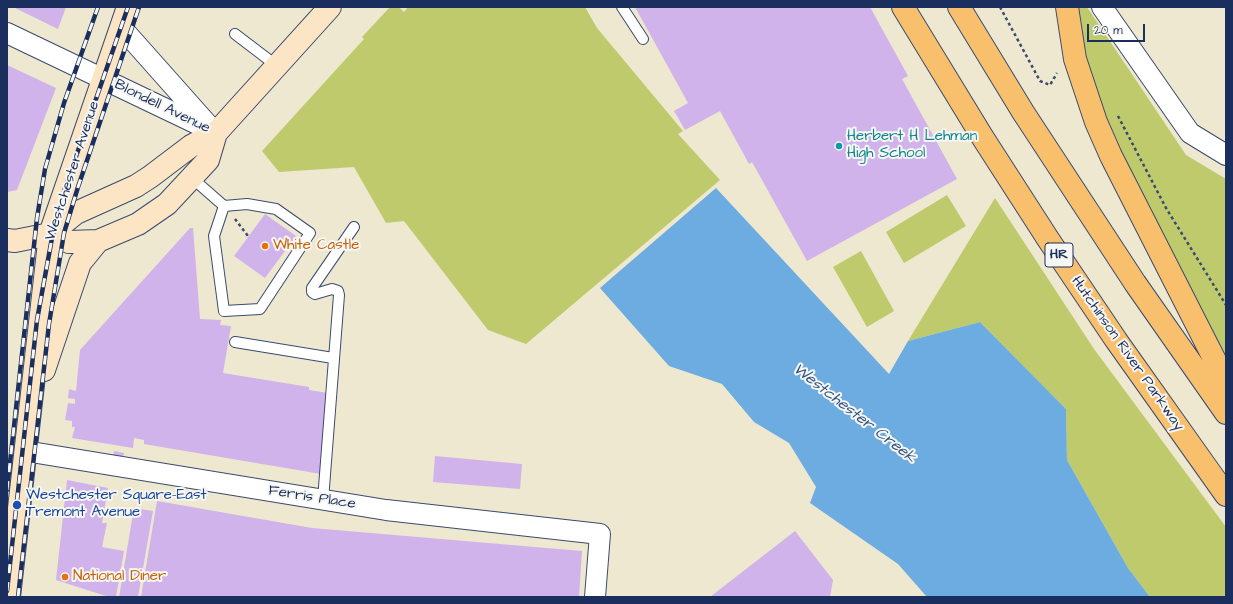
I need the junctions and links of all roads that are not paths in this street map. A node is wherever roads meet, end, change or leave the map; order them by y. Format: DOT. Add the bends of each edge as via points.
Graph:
graph roads {
  1 [pos="128,7"];
  2 [pos="330,7"];
  3 [pos="622,7"];
  4 [pos="904,7"];
  5 [pos="959,7"];
  6 [pos="1067,7"];
  7 [pos="1102,7"];
  8 [pos="121,28"];
  9 [pos="7,33"];
  10 [pos="235,34"];
  11 [pos="643,39"];
  12 [pos="276,66"];
  13 [pos="104,78"];
  14 [pos="216,133"];
  15 [pos="1226,155"];
  16 [pos="192,178"];
  17 [pos="224,206"];
  18 [pos="354,227"];
  19 [pos="50,234"];
  20 [pos="7,240"];
  21 [pos="98,241"];
  22 [pos="235,342"];
  23 [pos="333,358"];
  24 [pos="1226,382"];
  25 [pos="30,411"];
  26 [pos="1226,413"];
  27 [pos="25,451"];
  28 [pos="1226,495"];
  29 [pos="323,500"];
  30 [pos="10,555"];
  31 [pos="9,597"];
  32 [pos="595,597"];
  1 -- 8 [label="main road, Westchester Avenue"];
  2 -- 12 [label="main road"];
  3 -- 11 [label="lane"];
  4 -- 28 [label="highway, Hutchinson River Parkway / HR" via="1048,239"];
  5 -- 26 [label="highway" via="1023,112 1126,270"];
  6 -- 24 [label="highway" via="1075,58 1096,122 1114,163"];
  7 -- 15 [label="street" via="1190,133"];
  8 -- 13 [label="main road, Westchester Avenue"];
  8 -- 14 [label="street, Blondell Avenue"];
  9 -- 13 [label="street, Blondell Avenue"];
  10 -- 12 [label="lane"];
  12 -- 14 [label="main road"];
  13 -- 14 [label="street, Blondell Avenue"];
  13 -- 19 [label="main road, Westchester Avenue"];
  14 -- 16 [label="main road" via="208,160"];
  14 -- 19 [label="main road" via="192,146 136,186 76,213"];
  16 -- 17 [label="lane"];
  16 -- 21 [label="main road" via="167,204 138,224"];
  17 -- 17 [label="lane" via="214,236 224,310 260,309 310,233 276,209 247,204"];
  18 -- 23 [label="lane" via="312,288 314,294 332,289 338,291"];
  19 -- 20 [label="main road"];
  19 -- 21 [label="main road" via="69,242"];
  19 -- 25 [label="main road, Westchester Avenue"];
  21 -- 25 [label="main road, Westchester Avenue" via="80,263"];
  22 -- 23 [label="lane"];
  23 -- 29 [label="lane"];
  25 -- 27 [label="main road, Westchester Avenue"];
  27 -- 29 [label="street, Ferris Place"];
  27 -- 30 [label="main road, Westchester Avenue"];
  29 -- 32 [label="street, Ferris Place" via="386,510 600,534"];
  30 -- 31 [label="main road, Westchester Avenue"];
}
